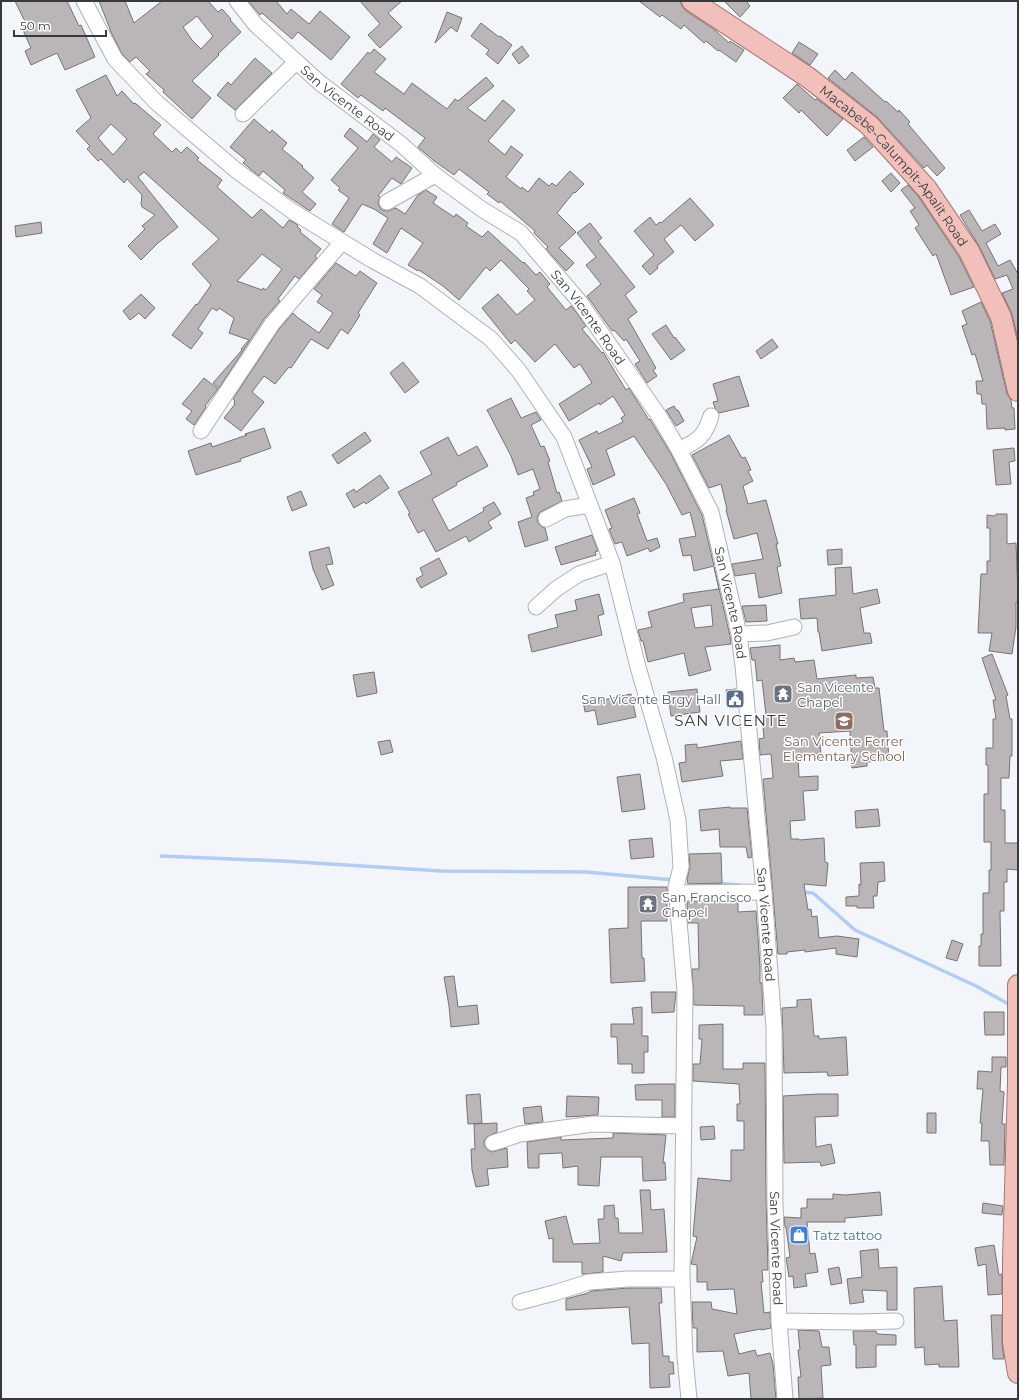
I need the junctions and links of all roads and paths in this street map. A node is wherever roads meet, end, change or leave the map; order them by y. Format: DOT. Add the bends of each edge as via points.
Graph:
graph roads {
  1 [pos="84,1"];
  2 [pos="237,1"];
  3 [pos="692,1"];
  4 [pos="296,62"];
  5 [pos="243,114"];
  6 [pos="435,175"];
  7 [pos="387,202"];
  8 [pos="342,242"];
  9 [pos="1018,391"];
  10 [pos="711,416"];
  11 [pos="201,431"];
  12 [pos="679,450"];
  13 [pos="590,505"];
  14 [pos="546,518"];
  15 [pos="612,563"];
  16 [pos="536,607"];
  17 [pos="794,627"];
  18 [pos="739,634"];
  19 [pos="763,887"];
  20 [pos="676,890"];
  21 [pos="1018,996"];
  22 [pos="684,1126"];
  23 [pos="493,1144"];
  24 [pos="682,1280"];
  25 [pos="520,1302"];
  26 [pos="779,1321"];
  27 [pos="896,1321"];
  28 [pos="1018,1373"];
  29 [pos="690,1399"];
  30 [pos="785,1399"];
  1 -- 8 [label="street" via="115,58 157,103 236,171 292,211"];
  2 -- 4 [label="street, San Vicente Road" via="255,24"];
  3 -- 9 [label="main road, Macabebe-Calumpit-Apalit Road" via="809,78 869,125 928,189 969,252 1001,316"];
  4 -- 5 [label="street"];
  4 -- 6 [label="street, San Vicente Road"];
  6 -- 7 [label="street"];
  6 -- 12 [label="street, San Vicente Road" via="483,210 521,233 579,301 659,416"];
  8 -- 11 [label="street" via="272,324"];
  8 -- 13 [label="street" via="420,286 491,339 520,371 564,437"];
  10 -- 12 [label="street" via="701,437"];
  12 -- 18 [label="street, San Vicente Road" via="711,512"];
  13 -- 14 [label="street" via="565,510"];
  13 -- 15 [label="street"];
  15 -- 16 [label="street" via="579,574 556,589"];
  15 -- 20 [label="street" via="638,668 664,757 678,820 681,867"];
  17 -- 18 [label="street" via="767,633"];
  18 -- 19 [label="street, San Vicente Road"];
  19 -- 20 [label="street"];
  19 -- 26 [label="street, San Vicente Road" via="774,1028 775,1205"];
  20 -- 22 [label="street" via="686,991"];
  21 -- 28 [label="main road" via="1013,1343"];
  22 -- 23 [label="street" via="594,1124 520,1134"];
  22 -- 24 [label="street"];
  24 -- 25 [label="street" via="628,1279 589,1282"];
  24 -- 29 [label="street"];
  26 -- 27 [label="street"];
  26 -- 30 [label="street, San Vicente Road"];
}
